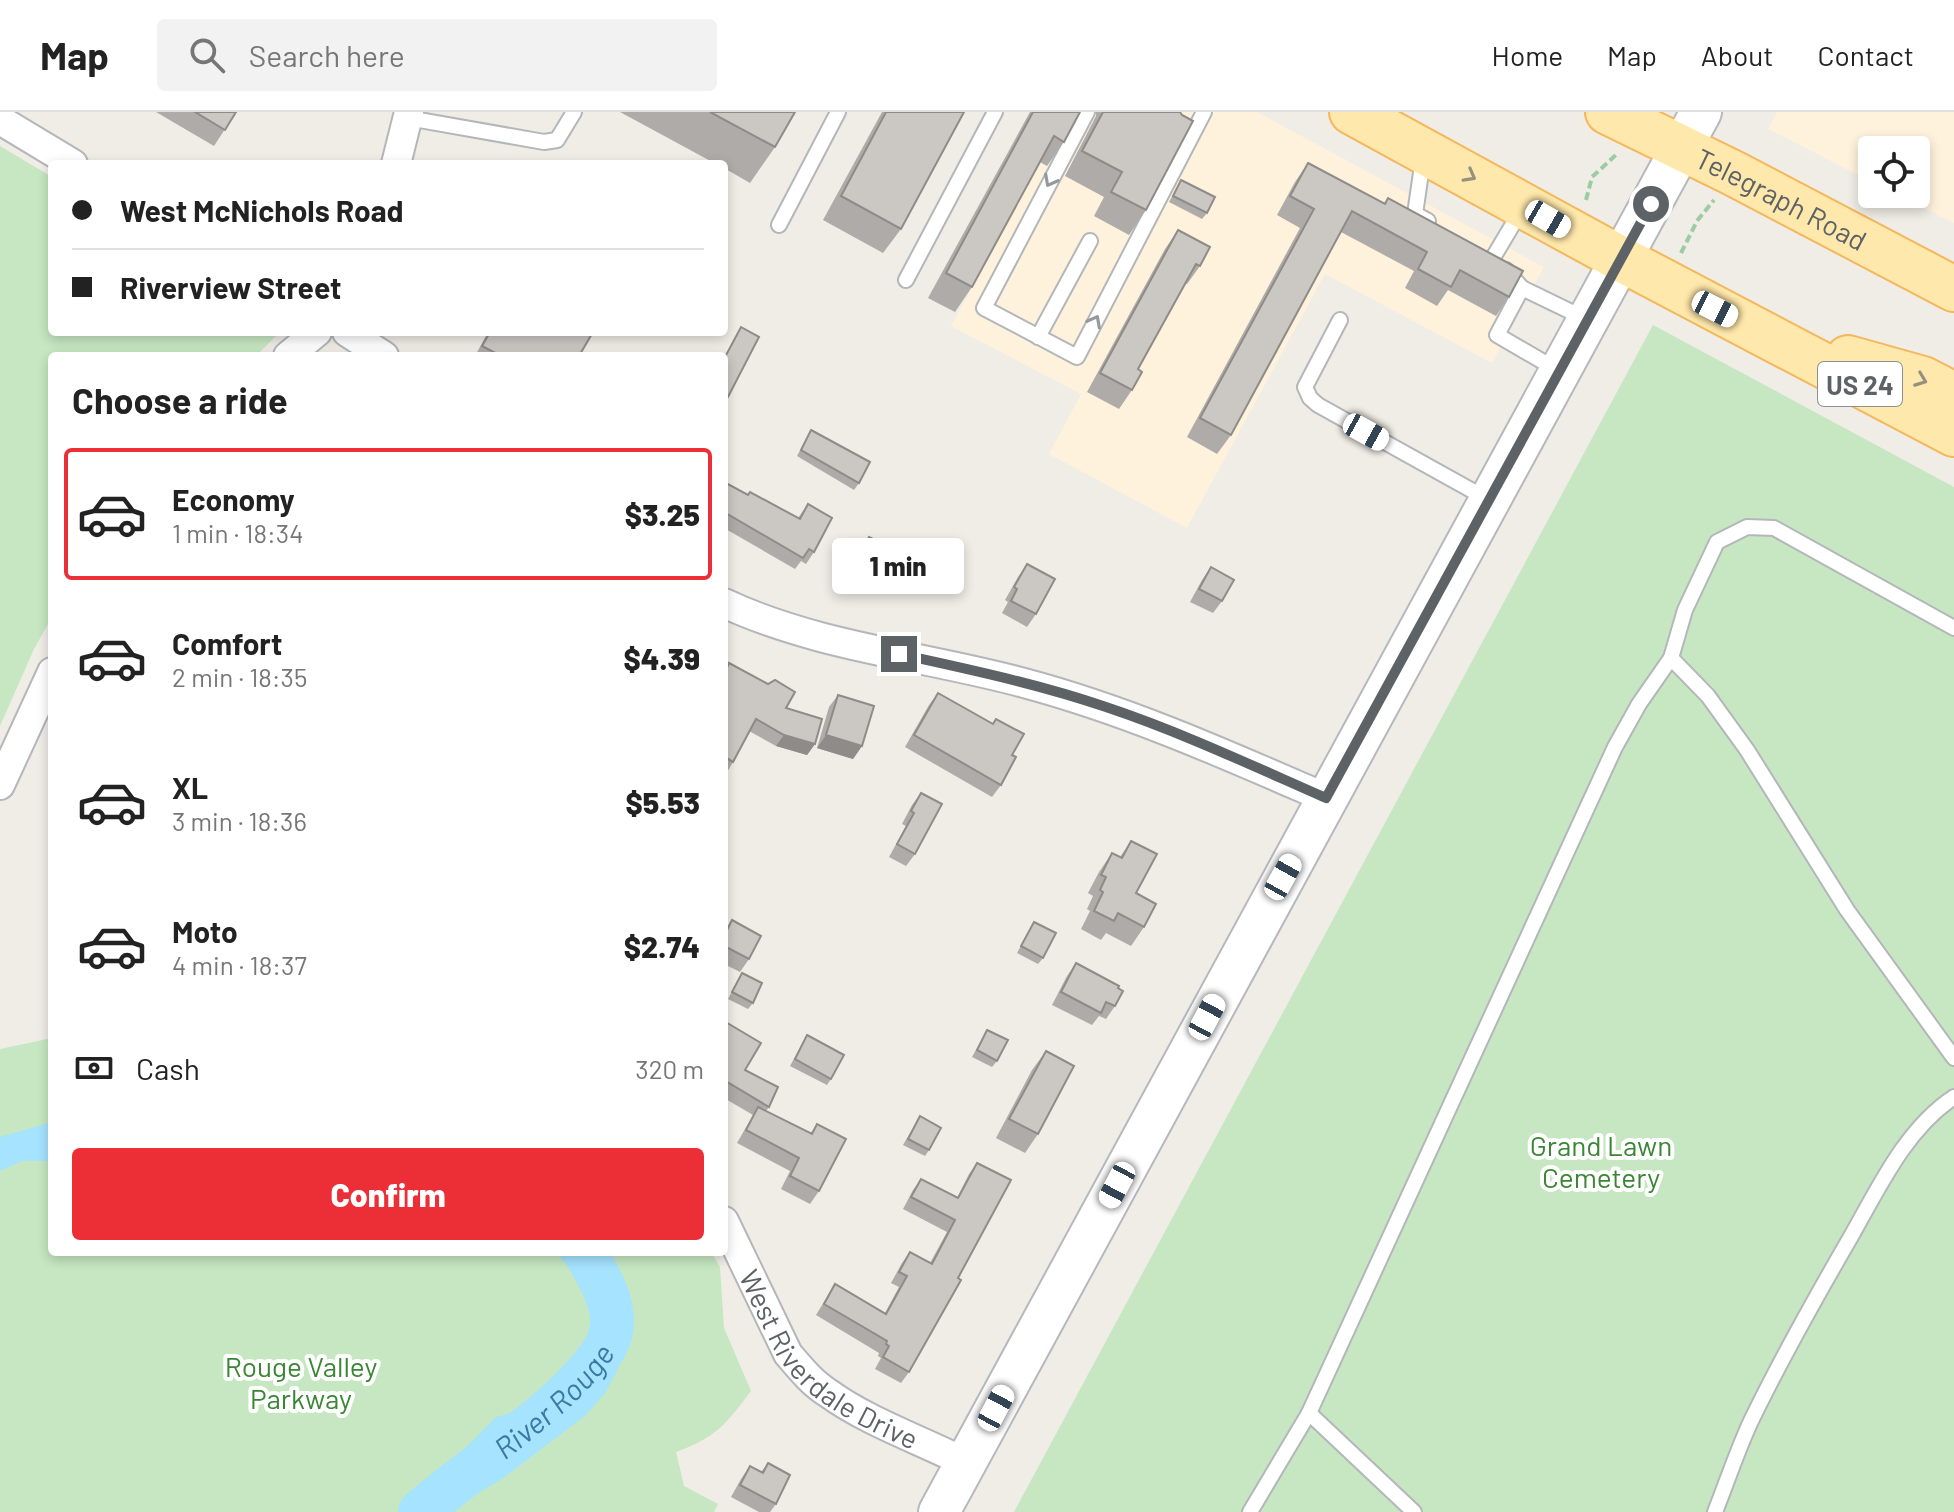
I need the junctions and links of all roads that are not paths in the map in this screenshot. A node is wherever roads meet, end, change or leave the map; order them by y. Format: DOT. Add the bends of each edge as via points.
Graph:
graph roads {
  1 [pos="574,112"];
  2 [pos="838,112"];
  3 [pos="995,112"];
  4 [pos="1087,112"];
  5 [pos="1352,112"];
  6 [pos="408,115"];
  7 [pos="1196,118"];
  8 [pos="0,120"];
  9 [pos="1615,130"];
  10 [pos="1692,130"];
  11 [pos="1424,150"];
  12 [pos="66,160"];
  13 [pos="397,160"];
  14 [pos="1524,205"];
  15 [pos="779,225"];
  16 [pos="1441,228"];
  17 [pos="1090,241"];
  18 [pos="1621,259"];
  19 [pos="906,280"];
  20 [pos="1522,288"];
  21 [pos="1954,289"];
  22 [pos="1587,319"];
  23 [pos="1340,320"];
  24 [pos="1765,334"];
  25 [pos="312,336"];
  26 [pos="353,336"];
  27 [pos="1038,337"];
  28 [pos="293,352"];
  29 [pos="378,352"];
  30 [pos="1559,371"];
  31 [pos="1954,395"];
  32 [pos="1954,434"];
  33 [pos="1489,500"];
  34 [pos="728,604"];
  35 [pos="1954,628"];
  36 [pos="1671,658"];
  37 [pos="48,681"];
  38 [pos="0,785"];
  39 [pos="1326,798"];
  40 [pos="1954,1058"];
  41 [pos="1954,1097"];
  42 [pos="728,1229"];
  43 [pos="1309,1413"];
  44 [pos="966,1463"];
  45 [pos="939,1512"];
  46 [pos="1250,1512"];
  47 [pos="1414,1512"];
  48 [pos="1715,1512"];
  1 -- 6 [label="lane" via="557,140 544,142"];
  2 -- 15 [label="lane"];
  3 -- 19 [label="lane"];
  4 -- 27 [label="lane, one-way" via="984,308"];
  5 -- 11 [label="main road"];
  6 -- 13 [label="street"];
  27 -- 7 [label="lane, one-way" via="1077,357"];
  8 -- 12 [label="street"];
  9 -- 10 [label="main road, Telegraph Road"];
  10 -- 18 [label="main road"];
  10 -- 21 [label="main road, Telegraph Road"];
  11 -- 14 [label="main road, one-way"];
  11 -- 16 [label="lane" via="1415,214"];
  14 -- 18 [label="main road"];
  14 -- 20 [label="lane" via="1487,253"];
  17 -- 27 [label="lane"];
  18 -- 22 [label="main road"];
  18 -- 24 [label="main road"];
  20 -- 22 [label="lane"];
  20 -- 30 [label="lane" via="1497,335"];
  22 -- 30 [label="main road"];
  23 -- 33 [label="lane" via="1305,387 1310,398"];
  24 -- 31 [label="main road, US 24, one-way" via="1923,379"];
  24 -- 32 [label="main road, US 24"];
  25 -- 28 [label="street"];
  26 -- 29 [label="street"];
  30 -- 33 [label="main road"];
  33 -- 39 [label="main road"];
  34 -- 39 [label="street" via="806,632 1105,706"];
  35 -- 36 [label="lane" via="1774,528 1747,527 1717,542 1685,610"];
  36 -- 40 [label="lane" via="1708,696 1747,750 1847,910"];
  36 -- 43 [label="lane" via="1615,747"];
  37 -- 38 [label="street"];
  39 -- 44 [label="main road"];
  41 -- 48 [label="lane" via="1897,1156 1857,1225 1750,1424"];
  42 -- 44 [label="street, West Riverdale Drive" via="788,1354 803,1371 854,1409"];
  43 -- 46 [label="lane"];
  43 -- 47 [label="lane"];
  44 -- 45 [label="main road"];
}
